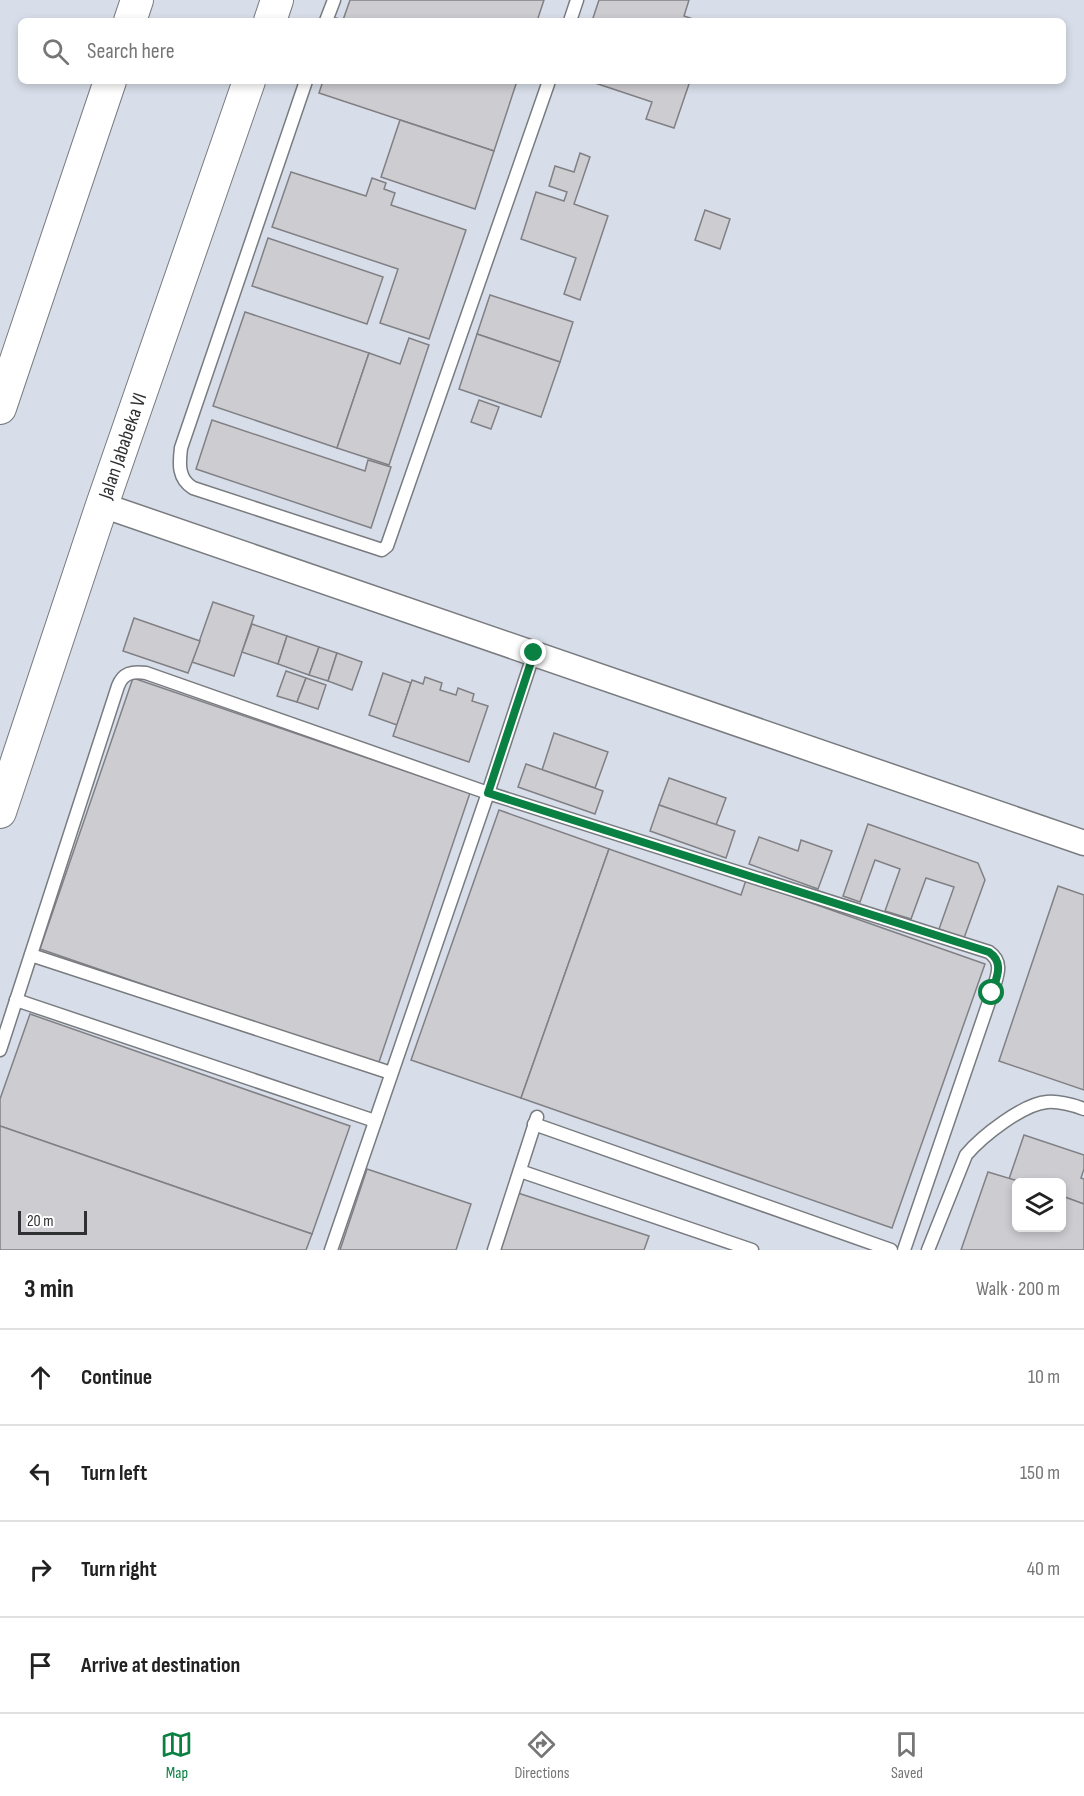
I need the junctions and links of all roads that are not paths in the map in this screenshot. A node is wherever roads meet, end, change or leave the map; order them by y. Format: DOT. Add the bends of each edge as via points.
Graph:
graph roads {
  1 [pos="137,0"];
  2 [pos="277,0"];
  3 [pos="334,0"];
  4 [pos="578,0"];
  5 [pos="131,18"];
  6 [pos="271,18"];
  7 [pos="327,18"];
  8 [pos="571,18"];
  9 [pos="109,84"];
  10 [pos="248,84"];
  11 [pos="305,84"];
  12 [pos="548,84"];
  13 [pos="0,408"];
  14 [pos="102,505"];
  15 [pos="534,653"];
  16 [pos="488,793"];
  17 [pos="0,812"];
  18 [pos="1084,843"];
  19 [pos="31,955"];
  20 [pos="16,1000"];
  21 [pos="0,1050"];
  22 [pos="391,1073"];
  23 [pos="1084,1109"];
  24 [pos="375,1121"];
  25 [pos="520,1171"];
  26 [pos="331,1250"];
  27 [pos="494,1250"];
  28 [pos="752,1250"];
  29 [pos="891,1250"];
  30 [pos="904,1250"];
  31 [pos="928,1250"];
  1 -- 5 [label="street"];
  2 -- 6 [label="street"];
  3 -- 7 [label="lane"];
  4 -- 8 [label="lane"];
  9 -- 13 [label="street"];
  10 -- 14 [label="street, Jalan Jababeka VI"];
  11 -- 12 [label="lane" via="181,448 179,466 183,480 193,488 382,550 387,546"];
  14 -- 15 [label="street"];
  14 -- 17 [label="street, Jalan Jababeka VI"];
  15 -- 16 [label="lane"];
  15 -- 18 [label="street"];
  16 -- 19 [label="lane" via="146,673 128,673 120,680"];
  16 -- 22 [label="lane"];
  16 -- 30 [label="lane" via="989,952 996,958 999,967 992,993"];
  19 -- 20 [label="lane"];
  19 -- 22 [label="lane"];
  20 -- 21 [label="lane"];
  20 -- 24 [label="lane"];
  22 -- 24 [label="lane"];
  23 -- 31 [label="lane" via="1050,1101 1037,1103 1009,1118 972,1148"];
  24 -- 26 [label="lane"];
  25 -- 27 [label="lane"];
  25 -- 28 [label="lane"];
  25 -- 29 [label="lane" via="535,1120"];
}
